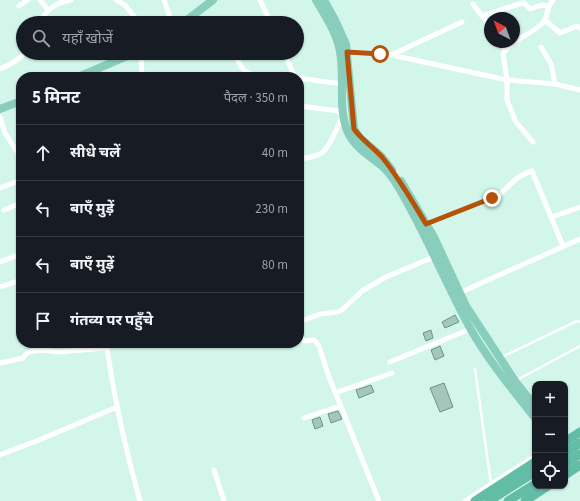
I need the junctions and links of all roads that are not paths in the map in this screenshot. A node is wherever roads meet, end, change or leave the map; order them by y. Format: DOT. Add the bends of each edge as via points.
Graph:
graph roads {
  1 [pos="28,0"];
  2 [pos="40,0"];
  3 [pos="71,0"];
  4 [pos="116,0"];
  5 [pos="164,0"];
  6 [pos="213,0"];
  7 [pos="260,0"];
  8 [pos="316,0"];
  9 [pos="324,0"];
  10 [pos="553,0"];
  11 [pos="473,4"];
  12 [pos="20,6"];
  13 [pos="548,6"];
  14 [pos="48,10"];
  15 [pos="44,16"];
  16 [pos="134,16"];
  17 [pos="170,16"];
  18 [pos="192,16"];
  19 [pos="268,16"];
  20 [pos="482,16"];
  21 [pos="484,19"];
  22 [pos="545,20"];
  23 [pos="462,22"];
  24 [pos="580,28"];
  25 [pos="520,38"];
  26 [pos="540,47"];
  27 [pos="506,49"];
  28 [pos="347,52"];
  29 [pos="391,55"];
  30 [pos="18,60"];
  31 [pos="118,60"];
  32 [pos="141,60"];
  33 [pos="238,60"];
  34 [pos="287,60"];
  35 [pos="0,69"];
  36 [pos="90,72"];
  37 [pos="142,72"];
  38 [pos="246,72"];
  39 [pos="293,72"];
  40 [pos="304,79"];
  41 [pos="506,80"];
  42 [pos="342,84"];
  43 [pos="555,84"];
  44 [pos="580,90"];
  45 [pos="16,103"];
  46 [pos="304,107"];
  47 [pos="0,109"];
  48 [pos="0,117"];
  49 [pos="533,142"];
  50 [pos="16,150"];
  51 [pos="304,158"];
  52 [pos="16,182"];
  53 [pos="0,188"];
  54 [pos="16,205"];
  55 [pos="580,207"];
  56 [pos="4,210"];
  57 [pos="552,217"];
  58 [pos="426,224"];
  59 [pos="580,239"];
  60 [pos="563,246"];
  61 [pos="16,256"];
  62 [pos="434,257"];
  63 [pos="0,262"];
  64 [pos="16,282"];
  65 [pos="0,287"];
  66 [pos="459,293"];
  67 [pos="304,320"];
  68 [pos="580,322"];
  69 [pos="470,329"];
  70 [pos="304,342"];
  71 [pos="580,346"];
  72 [pos="94,348"];
  73 [pos="107,348"];
  74 [pos="90,349"];
  75 [pos="500,358"];
  76 [pos="390,362"];
  77 [pos="0,363"];
  78 [pos="475,369"];
  79 [pos="392,373"];
  80 [pos="515,381"];
  81 [pos="335,392"];
  82 [pos="532,402"];
  83 [pos="340,406"];
  84 [pos="117,408"];
  85 [pos="534,417"];
  86 [pos="304,418"];
  87 [pos="579,434"];
  88 [pos="568,440"];
  89 [pos="568,448"];
  90 [pos="568,452"];
  91 [pos="580,454"];
  92 [pos="0,455"];
  93 [pos="532,458"];
  94 [pos="568,462"];
  95 [pos="532,464"];
  96 [pos="580,465"];
  97 [pos="214,470"];
  98 [pos="568,473"];
  99 [pos="532,474"];
  100 [pos="491,484"];
  101 [pos="532,486"];
  102 [pos="543,489"];
  103 [pos="140,501"];
  104 [pos="224,501"];
  105 [pos="379,501"];
  106 [pos="465,501"];
  107 [pos="475,501"];
  108 [pos="490,501"];
  109 [pos="508,501"];
  110 [pos="525,501"];
  1 -- 12 [label="street"];
  2 -- 14 [label="street"];
  3 -- 14 [label="street"];
  4 -- 16 [label="street" via="125,5"];
  5 -- 17 [label="street"];
  6 -- 18 [label="main road"];
  7 -- 19 [label="street"];
  8 -- 42 [label="main road" via="338,41"];
  9 -- 28 [label="main road" via="336,20"];
  10 -- 13 [label="street"];
  11 -- 20 [label="street"];
  13 -- 20 [label="street" via="530,9 522,3"];
  13 -- 22 [label="street"];
  14 -- 15 [label="street"];
  20 -- 21 [label="street"];
  22 -- 24 [label="street" via="560,33 577,26"];
  22 -- 25 [label="street"];
  23 -- 29 [label="street"];
  26 -- 43 [label="street" via="551,64"];
  27 -- 41 [label="street" via="502,56"];
  28 -- 29 [label="street"];
  28 -- 58 [label="main road" via="354,129 360,138 381,156 401,182"];
  29 -- 41 [label="street"];
  30 -- 35 [label="street"];
  31 -- 36 [label="main road"];
  32 -- 37 [label="street"];
  33 -- 38 [label="street"];
  34 -- 39 [label="street"];
  40 -- 42 [label="street"];
  41 -- 43 [label="street"];
  41 -- 49 [label="street" via="506,95 513,117"];
  42 -- 62 [label="main road" via="344,116 350,136 354,143 390,174"];
  43 -- 44 [label="street"];
  45 -- 47 [label="main road"];
  46 -- 51 [label="street" via="339,111 342,116 324,152"];
  48 -- 50 [label="street" via="5,133"];
  52 -- 53 [label="street"];
  54 -- 56 [label="street"];
  55 -- 57 [label="street"];
  57 -- 58 [label="street" via="534,173 530,171 516,179 499,195"];
  57 -- 60 [label="street"];
  58 -- 66 [label="main road"];
  59 -- 60 [label="street"];
  60 -- 66 [label="street"];
  61 -- 63 [label="street"];
  62 -- 67 [label="street" via="376,283 356,296 342,310"];
  62 -- 69 [label="main road"];
  64 -- 65 [label="street"];
  66 -- 75 [label="main road"];
  68 -- 75 [label="lane" via="572,323"];
  69 -- 76 [label="street"];
  69 -- 85 [label="main road" via="492,363"];
  70 -- 81 [label="street" via="312,340 317,343"];
  71 -- 80 [label="lane"];
  72 -- 74 [label="street"];
  73 -- 84 [label="street"];
  74 -- 77 [label="street" via="33,351 23,358"];
  75 -- 80 [label="main road"];
  78 -- 100 [label="lane"];
  79 -- 81 [label="street"];
  80 -- 82 [label="main road"];
  81 -- 83 [label="street"];
  83 -- 86 [label="street"];
  83 -- 105 [label="street"];
  84 -- 92 [label="street"];
  84 -- 103 [label="street"];
  87 -- 88 [label="highway"];
  87 -- 89 [label="highway"];
  90 -- 96 [label="main road"];
  91 -- 94 [label="highway"];
  93 -- 100 [label="street"];
  95 -- 107 [label="highway"];
  96 -- 98 [label="highway"];
  97 -- 104 [label="street"];
  99 -- 108 [label="highway"];
  100 -- 106 [label="street"];
  101 -- 109 [label="highway"];
  102 -- 110 [label="highway"];
}
